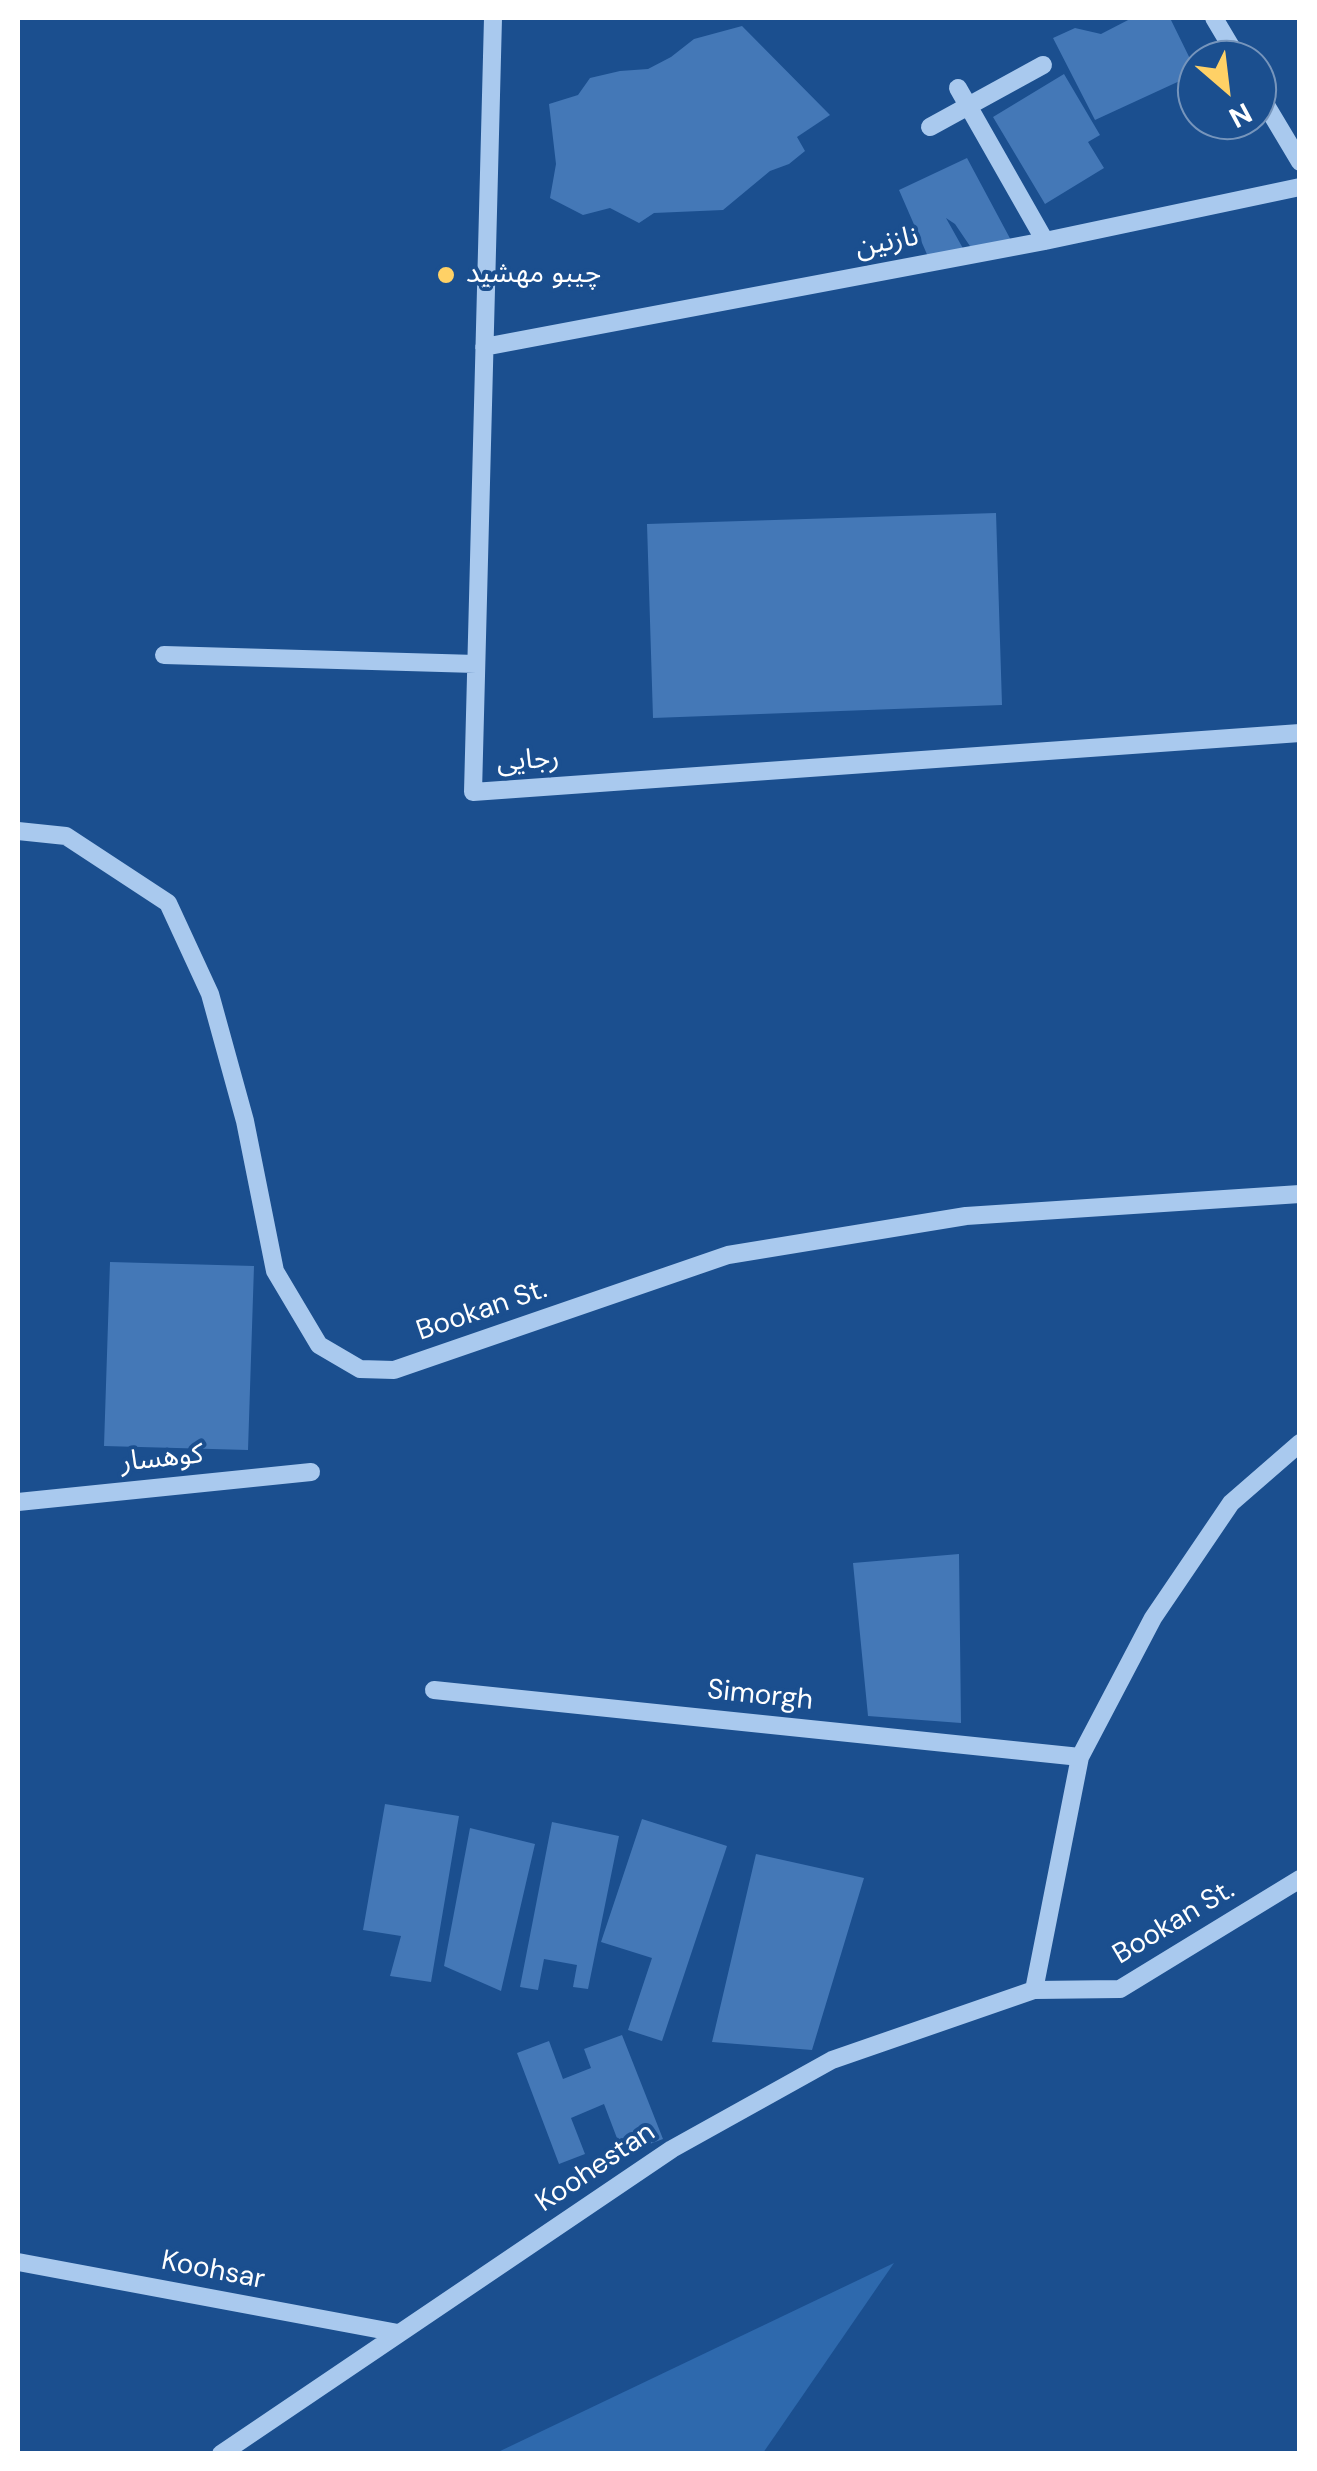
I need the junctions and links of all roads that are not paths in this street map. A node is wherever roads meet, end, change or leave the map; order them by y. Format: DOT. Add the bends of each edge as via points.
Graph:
graph roads {
  1 [pos="493,18"];
  2 [pos="1214,18"];
  3 [pos="1227,40"];
  4 [pos="1043,65"];
  5 [pos="958,88"];
  6 [pos="967,106"];
  7 [pos="1277,123"];
  8 [pos="930,127"];
  9 [pos="1300,162"];
  10 [pos="1300,187"];
  11 [pos="1045,241"];
  12 [pos="484,347"];
  13 [pos="164,655"];
  14 [pos="476,664"];
  15 [pos="1300,733"];
  16 [pos="18,832"];
  17 [pos="1300,1194"];
  18 [pos="1300,1443"];
  19 [pos="312,1472"];
  20 [pos="18,1502"];
  21 [pos="434,1690"];
  22 [pos="1080,1757"];
  23 [pos="1300,1879"];
  24 [pos="1034,1990"];
  25 [pos="18,2262"];
  26 [pos="398,2334"];
  27 [pos="222,2454"];
  1 -- 12 [label="street, رجایی"];
  2 -- 3 [label="street"];
  4 -- 6 [label="street"];
  5 -- 6 [label="street"];
  6 -- 8 [label="street"];
  6 -- 11 [label="street"];
  7 -- 9 [label="street"];
  10 -- 11 [label="street, نازنین"];
  11 -- 12 [label="street, نازنین"];
  12 -- 14 [label="street, رجایی"];
  13 -- 14 [label="street"];
  14 -- 15 [label="street, رجایی" via="473,792"];
  16 -- 17 [label="street, Bookan St." via="66,836 168,903 210,994 276,1272 319,1344 360,1369 394,1370 728,1255 966,1216"];
  18 -- 22 [label="street" via="1231,1503 1152,1618"];
  19 -- 20 [label="street, کوهسار"];
  21 -- 22 [label="street, Simorgh"];
  22 -- 24 [label="street"];
  23 -- 24 [label="street, Bookan St." via="1120,1989"];
  24 -- 26 [label="street, Koohestan" via="832,2060 672,2149"];
  25 -- 26 [label="street, Koohsar"];
  26 -- 27 [label="street, Koohestan"];
}
